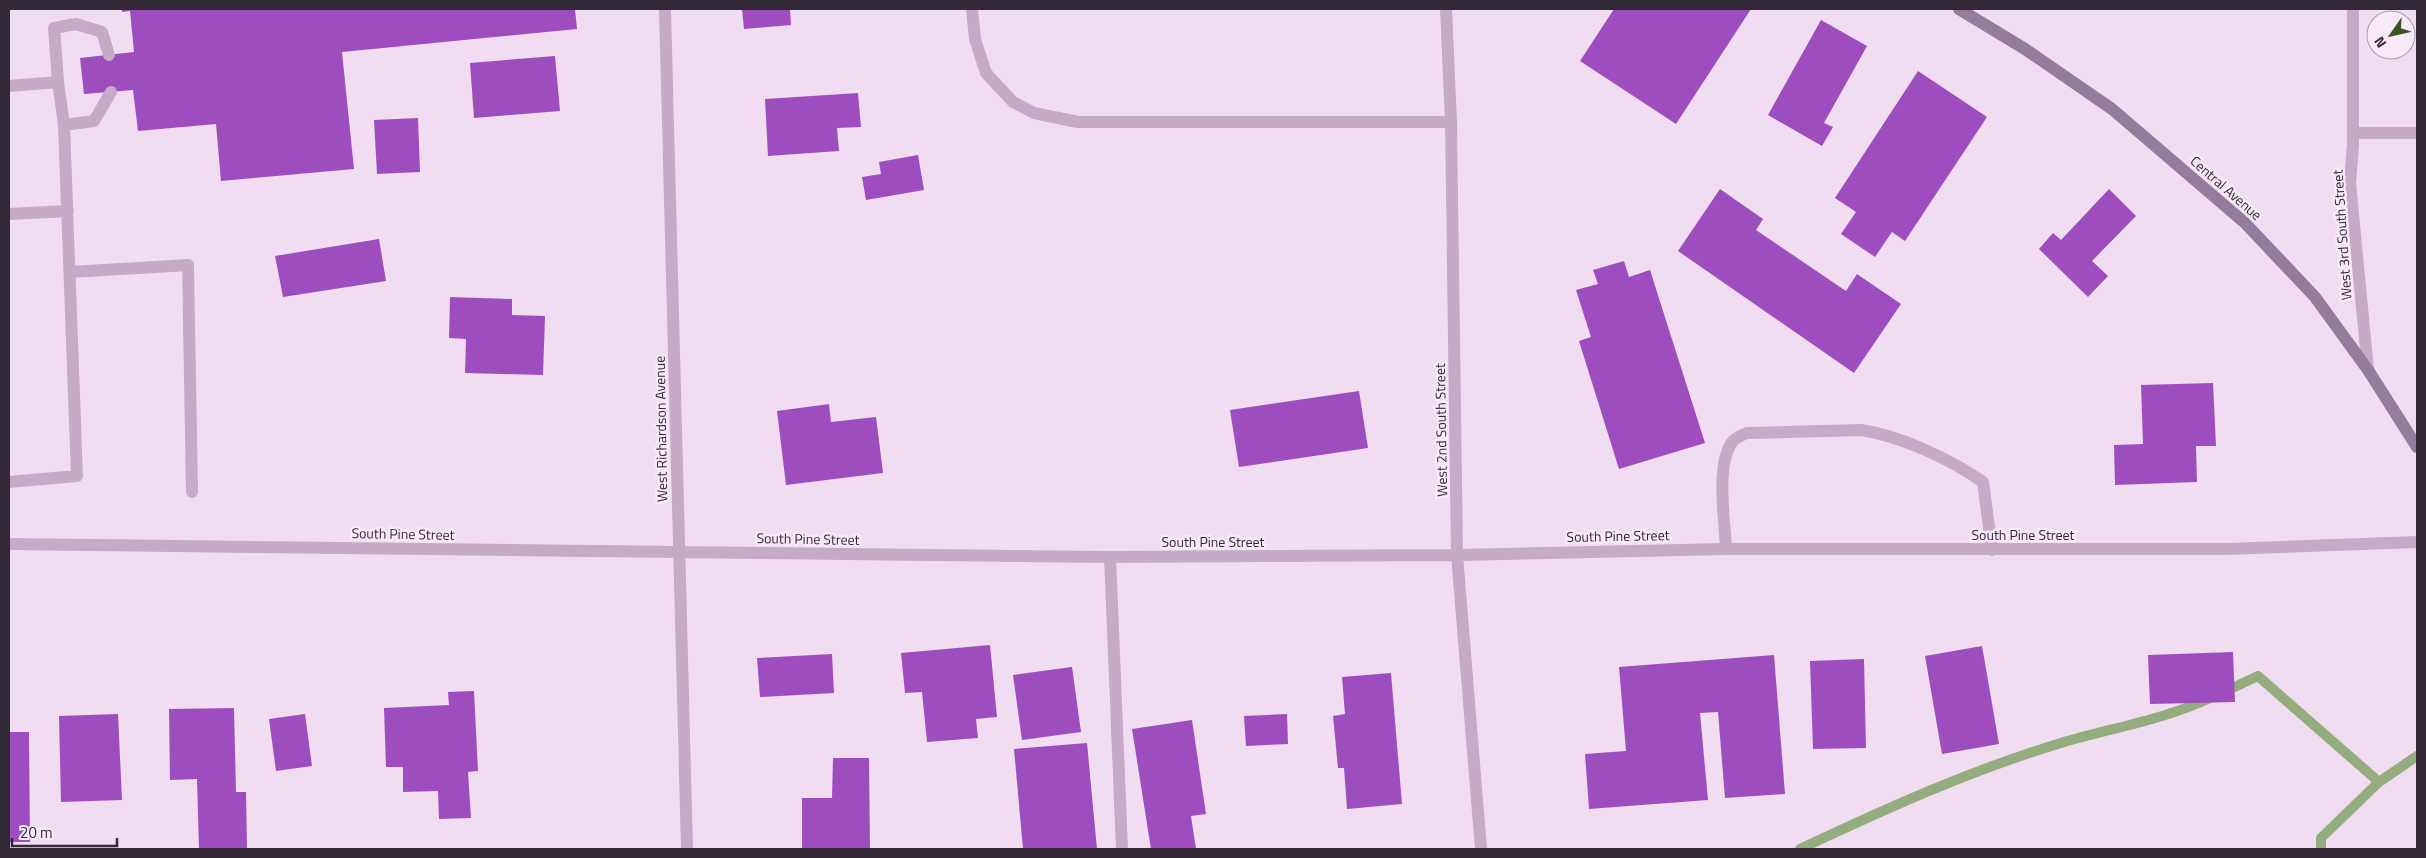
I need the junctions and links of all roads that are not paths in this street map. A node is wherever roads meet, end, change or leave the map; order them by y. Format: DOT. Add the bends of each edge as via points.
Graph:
graph roads {
  1 [pos="665,9"];
  2 [pos="972,9"];
  3 [pos="1446,9"];
  4 [pos="1959,9"];
  5 [pos="2353,9"];
  6 [pos="109,55"];
  7 [pos="58,82"];
  8 [pos="9,86"];
  9 [pos="111,92"];
  10 [pos="1451,122"];
  11 [pos="64,125"];
  12 [pos="2353,133"];
  13 [pos="2417,133"];
  14 [pos="68,211"];
  15 [pos="9,214"];
  16 [pos="70,272"];
  17 [pos="2368,370"];
  18 [pos="2417,446"];
  19 [pos="9,482"];
  20 [pos="192,492"];
  21 [pos="2417,542"];
  22 [pos="9,544"];
  23 [pos="1726,549"];
  24 [pos="1992,550"];
  25 [pos="679,553"];
  26 [pos="1458,555"];
  27 [pos="1110,557"];
  28 [pos="687,849"];
  29 [pos="1122,849"];
  30 [pos="1480,849"];
  1 -- 25 [label="street, West Richardson Avenue"];
  2 -- 10 [label="street" via="975,39 986,73 1013,102 1034,113 1078,122"];
  3 -- 10 [label="street, West 2nd South Street"];
  4 -- 17 [label="street, Central Avenue" via="2025,48 2112,109 2246,224 2315,297"];
  5 -- 12 [label="street, West 3rd South Street"];
  6 -- 7 [label="street" via="102,32 76,24 54,28"];
  7 -- 8 [label="street"];
  7 -- 11 [label="street"];
  9 -- 11 [label="street" via="94,121"];
  10 -- 26 [label="street, West 2nd South Street"];
  11 -- 14 [label="street"];
  12 -- 13 [label="street"];
  12 -- 17 [label="street, West 3rd South Street" via="2350,183"];
  14 -- 15 [label="street"];
  14 -- 16 [label="street"];
  16 -- 19 [label="street" via="76,476"];
  16 -- 20 [label="street" via="188,265"];
  17 -- 18 [label="street, Central Avenue"];
  21 -- 24 [label="street, South Pine Street" via="2228,549"];
  22 -- 25 [label="street, South Pine Street"];
  23 -- 24 [label="street, South Pine Street"];
  23 -- 24 [label="street" via="1722,476 1728,450 1735,439 1747,433 1861,430 1879,433 1939,457 1983,482"];
  23 -- 26 [label="street, South Pine Street"];
  25 -- 27 [label="street, South Pine Street"];
  25 -- 28 [label="street, West Richardson Avenue"];
  26 -- 27 [label="street, South Pine Street"];
  26 -- 30 [label="street, West 2nd South Street"];
  27 -- 29 [label="street"];
}
